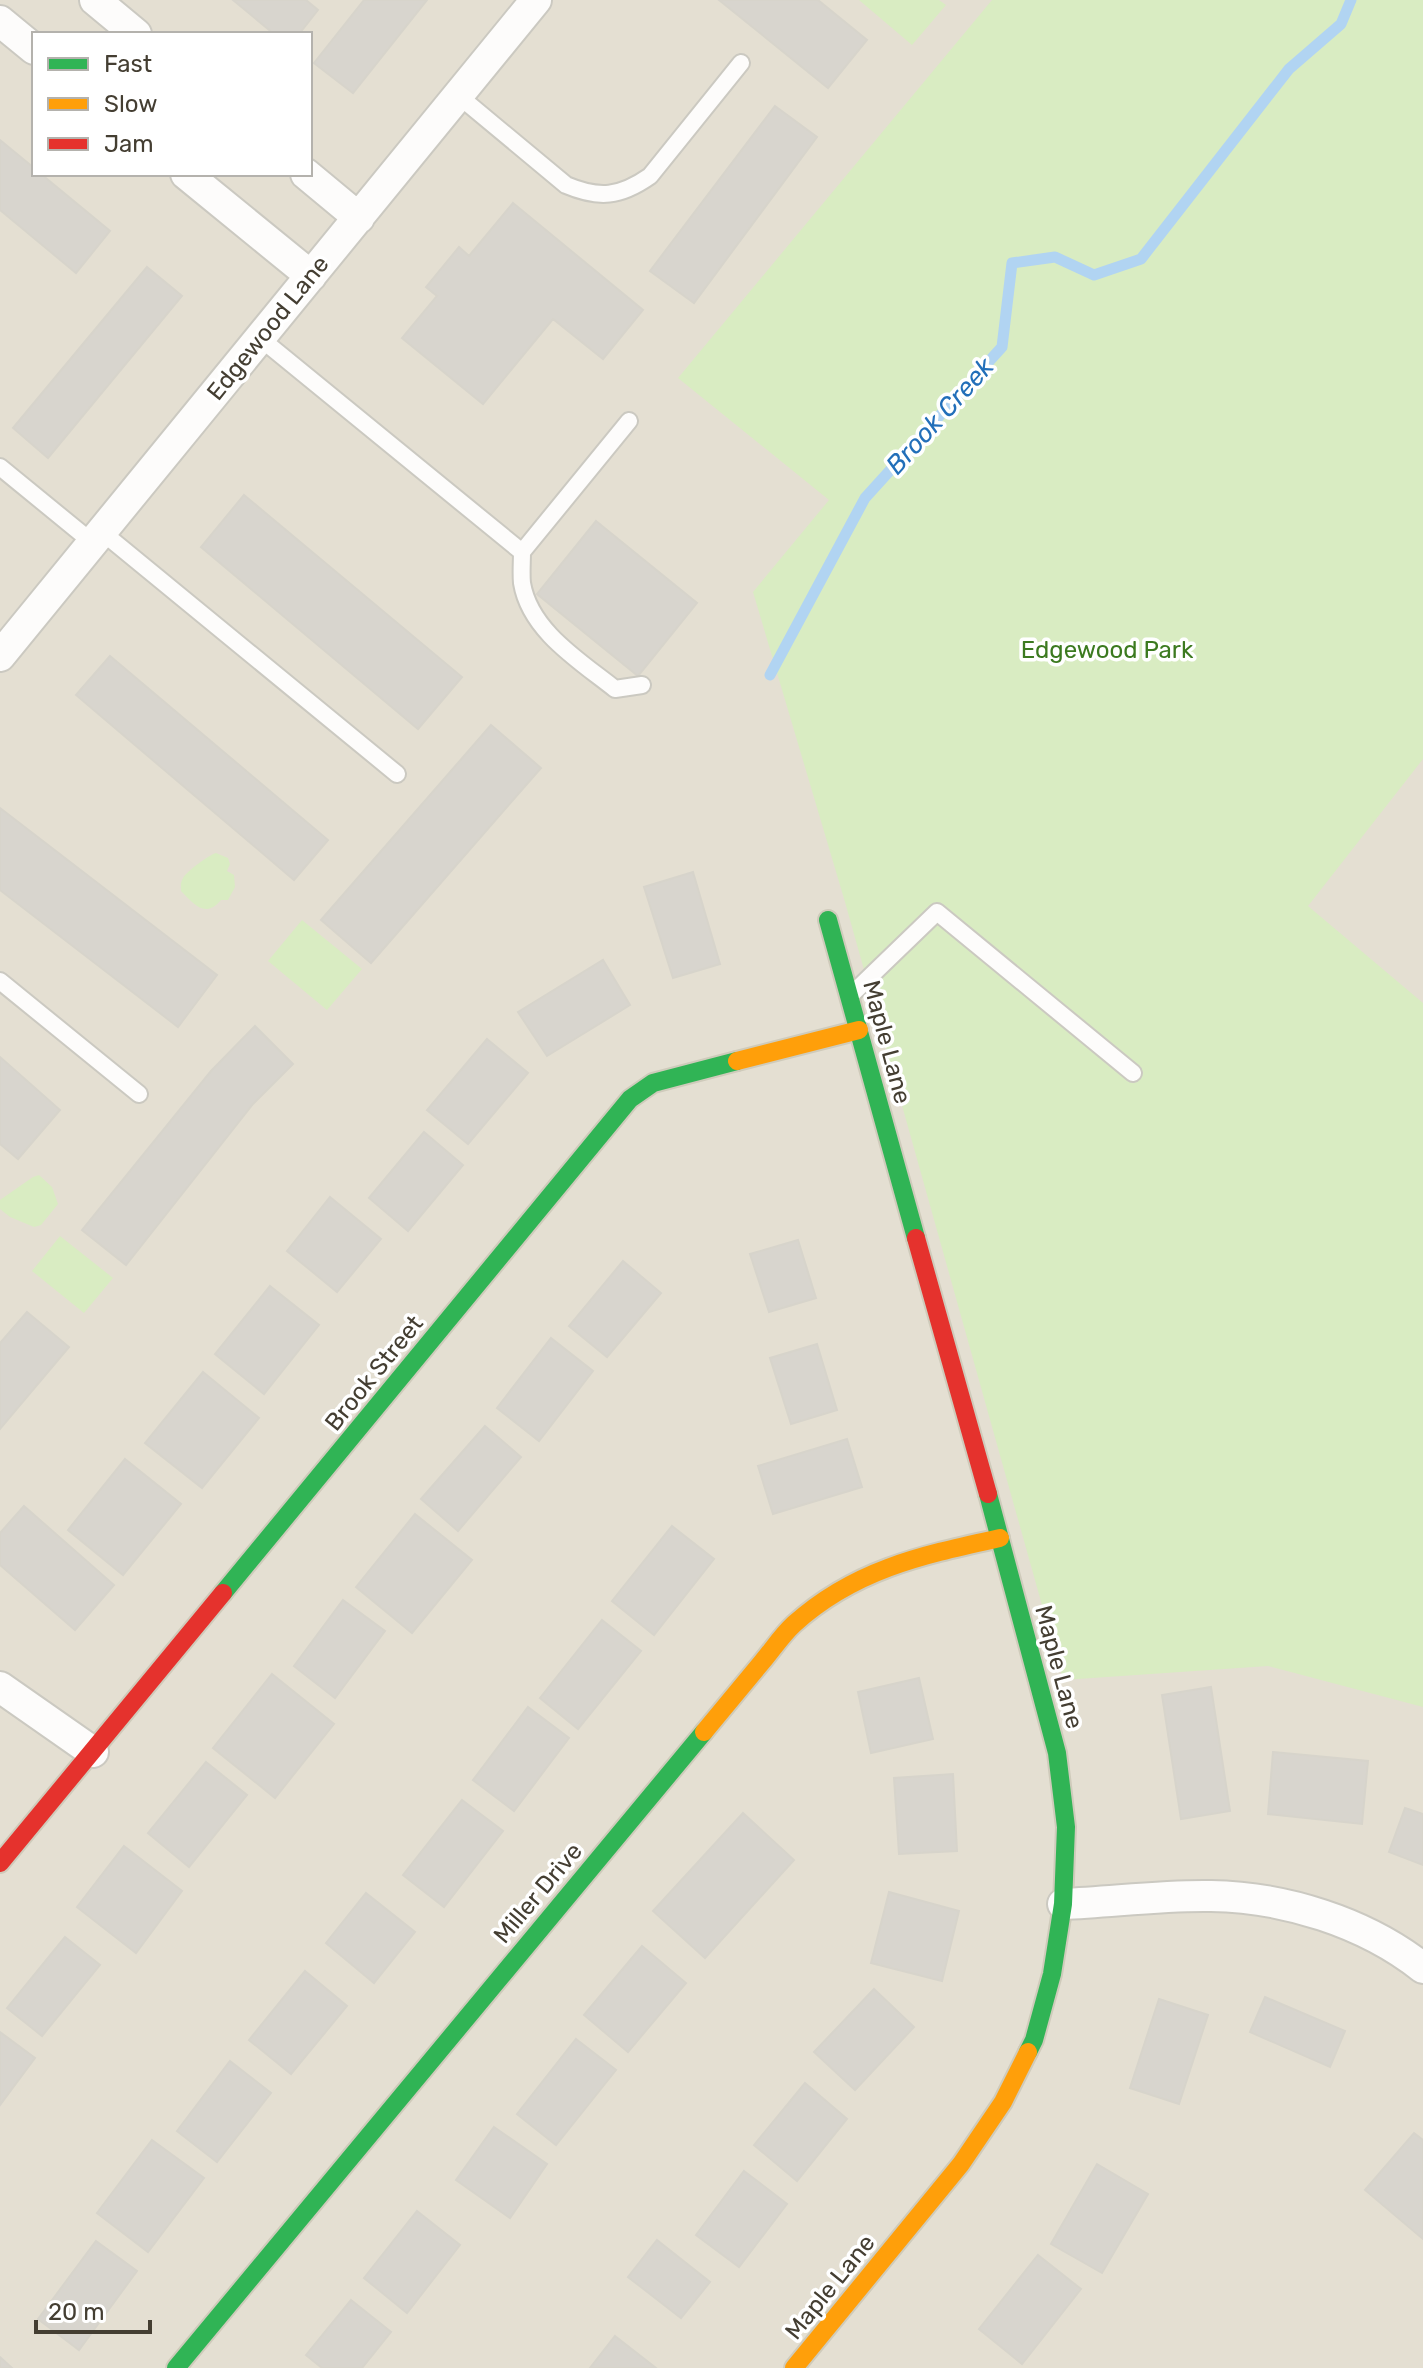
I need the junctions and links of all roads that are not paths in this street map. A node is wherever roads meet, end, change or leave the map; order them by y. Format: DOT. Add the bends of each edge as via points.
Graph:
graph roads {
  1 [pos="95,0"];
  2 [pos="536,0"];
  3 [pos="0,21"];
  4 [pos="134,32"];
  5 [pos="32,47"];
  6 [pos="741,63"];
  7 [pos="459,96"];
  8 [pos="188,176"];
  9 [pos="308,176"];
  10 [pos="359,218"];
  11 [pos="311,276"];
  12 [pos="260,338"];
  13 [pos="629,421"];
  14 [pos="0,467"];
  15 [pos="97,537"];
  16 [pos="522,552"];
  17 [pos="0,656"];
  18 [pos="642,685"];
  19 [pos="397,774"];
  20 [pos="828,920"];
  21 [pos="0,981"];
  22 [pos="850,996"];
  23 [pos="859,1030"];
  24 [pos="1133,1073"];
  25 [pos="139,1094"];
  26 [pos="1000,1538"];
  27 [pos="0,1687"];
  28 [pos="93,1752"];
  29 [pos="0,1863"];
  30 [pos="1063,1904"];
  31 [pos="1423,1968"];
  32 [pos="176,2368"];
  33 [pos="794,2368"];
  1 -- 4 [label="street"];
  2 -- 7 [label="street, Edgewood Lane"];
  3 -- 5 [label="street"];
  6 -- 7 [label="lane" via="650,176 631,189 606,195 566,185"];
  7 -- 10 [label="street, Edgewood Lane"];
  8 -- 11 [label="street"];
  9 -- 10 [label="street"];
  10 -- 11 [label="street, Edgewood Lane"];
  11 -- 12 [label="street, Edgewood Lane"];
  12 -- 15 [label="street, Edgewood Lane"];
  12 -- 16 [label="lane"];
  13 -- 16 [label="lane"];
  14 -- 15 [label="lane"];
  15 -- 17 [label="street, Edgewood Lane"];
  15 -- 19 [label="lane"];
  16 -- 18 [label="lane" via="522,584 534,616 615,689"];
  20 -- 22 [label="street, Maple Lane"];
  21 -- 25 [label="lane"];
  22 -- 23 [label="street, Maple Lane"];
  22 -- 24 [label="lane" via="937,912"];
  23 -- 26 [label="street, Maple Lane"];
  23 -- 28 [label="street, Brook Street" via="653,1083 630,1099"];
  26 -- 30 [label="street, Maple Lane" via="1057,1753 1066,1827"];
  26 -- 32 [label="street, Miller Drive" via="859,1579 792,1626"];
  27 -- 28 [label="street"];
  28 -- 29 [label="street, Brook Street"];
  30 -- 31 [label="street" via="1210,1896 1263,1900 1316,1913 1372,1936"];
  30 -- 33 [label="street, Maple Lane" via="1034,2040 1003,2102 961,2164"];
}
